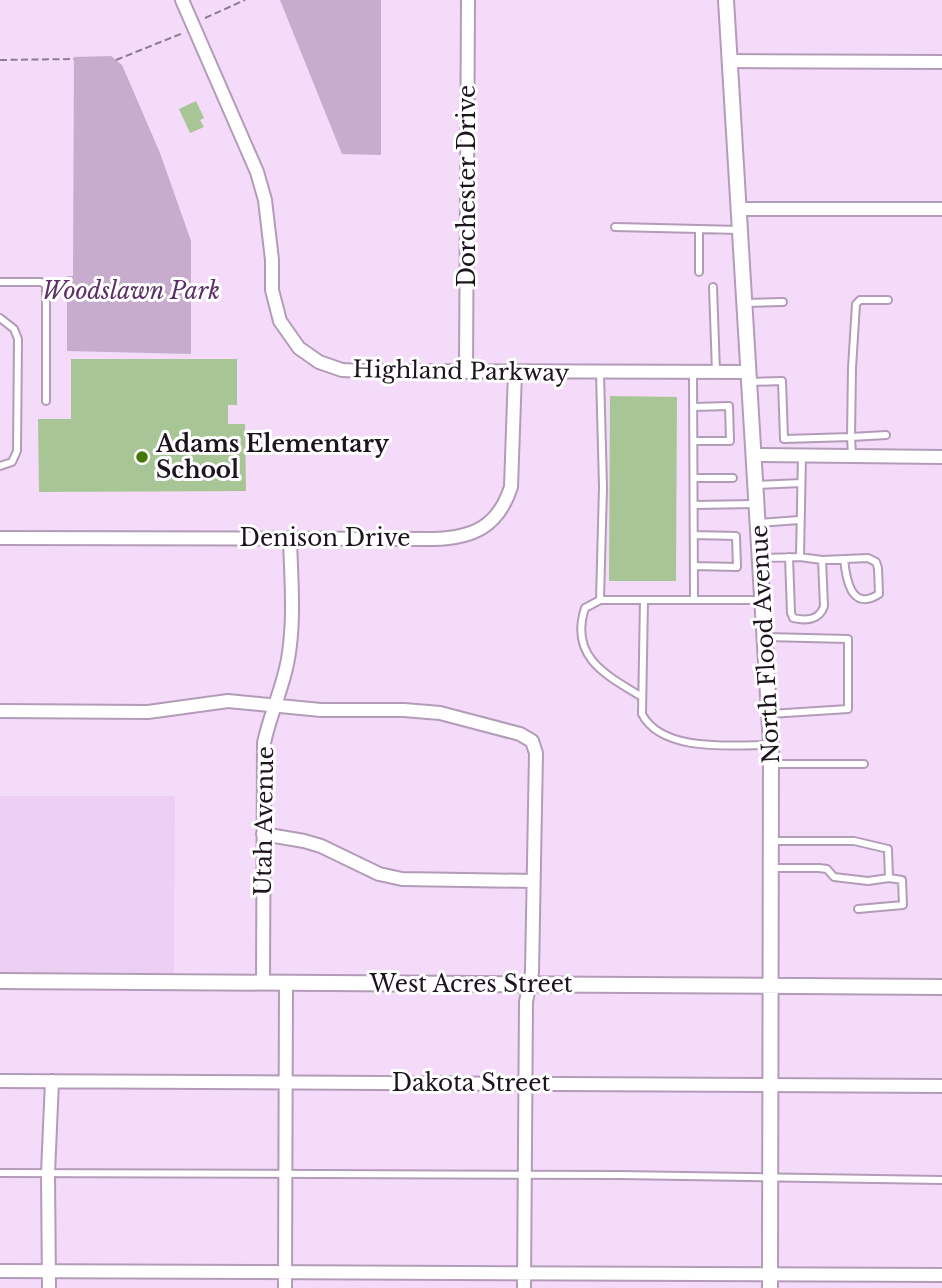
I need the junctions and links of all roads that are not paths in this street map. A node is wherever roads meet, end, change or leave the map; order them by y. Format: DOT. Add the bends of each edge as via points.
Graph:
graph roads {
  1 [pos="181,0"];
  2 [pos="468,0"];
  3 [pos="726,0"];
  4 [pos="730,61"];
  5 [pos="942,62"];
  6 [pos="739,209"];
  7 [pos="942,209"];
  8 [pos="615,227"];
  9 [pos="740,230"];
  10 [pos="699,231"];
  11 [pos="699,272"];
  12 [pos="0,282"];
  13 [pos="713,287"];
  14 [pos="888,300"];
  15 [pos="783,302"];
  16 [pos="745,303"];
  17 [pos="0,318"];
  18 [pos="466,372"];
  19 [pos="515,372"];
  20 [pos="693,372"];
  21 [pos="716,372"];
  22 [pos="600,373"];
  23 [pos="750,377"];
  24 [pos="46,401"];
  25 [pos="693,407"];
  26 [pos="886,435"];
  27 [pos="851,437"];
  28 [pos="694,441"];
  29 [pos="754,455"];
  30 [pos="802,455"];
  31 [pos="852,456"];
  32 [pos="942,457"];
  33 [pos="0,466"];
  34 [pos="694,478"];
  35 [pos="733,478"];
  36 [pos="801,483"];
  37 [pos="756,485"];
  38 [pos="758,504"];
  39 [pos="694,505"];
  40 [pos="799,520"];
  41 [pos="759,523"];
  42 [pos="694,535"];
  43 [pos="0,538"];
  44 [pos="290,538"];
  45 [pos="789,557"];
  46 [pos="800,557"];
  47 [pos="761,558"];
  48 [pos="844,559"];
  49 [pos="822,560"];
  50 [pos="694,566"];
  51 [pos="600,600"];
  52 [pos="644,600"];
  53 [pos="694,600"];
  54 [pos="764,600"];
  55 [pos="766,637"];
  56 [pos="642,697"];
  57 [pos="275,704"];
  58 [pos="0,711"];
  59 [pos="770,713"];
  60 [pos="771,745"];
  61 [pos="772,764"];
  62 [pos="864,764"];
  63 [pos="263,834"];
  64 [pos="772,841"];
  65 [pos="772,868"];
  66 [pos="889,878"];
  67 [pos="533,881"];
  68 [pos="858,909"];
  69 [pos="0,981"];
  70 [pos="263,982"];
  71 [pos="286,982"];
  72 [pos="530,985"];
  73 [pos="772,985"];
  74 [pos="942,987"];
  75 [pos="0,1081"];
  76 [pos="52,1081"];
  77 [pos="286,1083"];
  78 [pos="525,1083"];
  79 [pos="771,1084"];
  80 [pos="942,1086"];
  81 [pos="0,1173"];
  82 [pos="48,1173"];
  83 [pos="286,1175"];
  84 [pos="524,1175"];
  85 [pos="769,1177"];
  86 [pos="942,1180"];
  87 [pos="0,1271"];
  88 [pos="49,1271"];
  89 [pos="524,1272"];
  90 [pos="285,1273"];
  91 [pos="942,1275"];
  92 [pos="770,1281"];
  93 [pos="49,1288"];
  94 [pos="285,1288"];
  95 [pos="524,1288"];
  1 -- 18 [label="street, Highland Parkway" via="189,27 257,172 268,219 273,302 290,339 319,362 342,370"];
  2 -- 18 [label="street, Dorchester Drive"];
  3 -- 4 [label="street, North Flood Avenue"];
  4 -- 5 [label="street"];
  4 -- 6 [label="street, North Flood Avenue"];
  6 -- 7 [label="street"];
  6 -- 9 [label="street, North Flood Avenue"];
  8 -- 10 [label="lane"];
  9 -- 10 [label="lane"];
  9 -- 16 [label="street, North Flood Avenue"];
  10 -- 11 [label="lane"];
  12 -- 24 [label="lane" via="46,285"];
  13 -- 21 [label="lane"];
  14 -- 27 [label="lane" via="856,304"];
  15 -- 16 [label="lane"];
  16 -- 23 [label="street, North Flood Avenue"];
  17 -- 33 [label="lane" via="17,332 19,345 17,451 12,462"];
  18 -- 19 [label="street, Highland Parkway"];
  19 -- 22 [label="street, Highland Parkway"];
  19 -- 44 [label="street, Denison Drive" via="512,487 500,511 483,528 462,537 433,540"];
  20 -- 21 [label="street, Highland Parkway"];
  20 -- 22 [label="street, Highland Parkway"];
  20 -- 25 [label="lane"];
  21 -- 23 [label="street, Highland Parkway"];
  22 -- 51 [label="lane"];
  23 -- 27 [label="lane" via="782,381 783,439"];
  23 -- 29 [label="street, North Flood Avenue"];
  25 -- 28 [label="lane"];
  25 -- 28 [label="lane" via="729,406 730,441"];
  26 -- 27 [label="lane"];
  27 -- 31 [label="lane"];
  28 -- 34 [label="lane"];
  29 -- 30 [label="street"];
  29 -- 37 [label="street, North Flood Avenue"];
  30 -- 31 [label="street"];
  30 -- 36 [label="lane"];
  31 -- 32 [label="street"];
  34 -- 35 [label="lane"];
  34 -- 39 [label="lane"];
  36 -- 37 [label="lane"];
  36 -- 40 [label="lane"];
  37 -- 38 [label="street, North Flood Avenue"];
  38 -- 39 [label="lane"];
  38 -- 41 [label="street, North Flood Avenue"];
  39 -- 42 [label="lane"];
  40 -- 41 [label="lane"];
  40 -- 46 [label="lane"];
  41 -- 47 [label="street, North Flood Avenue"];
  42 -- 50 [label="lane"];
  42 -- 50 [label="lane" via="736,536 737,567"];
  43 -- 44 [label="street, Denison Drive"];
  44 -- 57 [label="street, Utah Avenue" via="290,644"];
  45 -- 46 [label="lane"];
  45 -- 47 [label="lane"];
  45 -- 49 [label="lane" via="793,618 815,618 822,613"];
  46 -- 49 [label="lane"];
  47 -- 54 [label="street, North Flood Avenue"];
  48 -- 48 [label="lane" via="876,562 879,594 862,598 853,594"];
  48 -- 49 [label="lane"];
  50 -- 53 [label="lane"];
  51 -- 52 [label="lane"];
  51 -- 56 [label="lane" via="585,608 580,622 582,645 591,660"];
  52 -- 53 [label="lane"];
  52 -- 56 [label="lane"];
  53 -- 54 [label="lane"];
  54 -- 55 [label="street, North Flood Avenue"];
  55 -- 59 [label="street, North Flood Avenue"];
  55 -- 59 [label="lane" via="848,639 848,709"];
  56 -- 60 [label="lane" via="642,715 666,737 715,745"];
  57 -- 58 [label="street" via="228,701 148,712"];
  57 -- 63 [label="street, Utah Avenue" via="264,743"];
  57 -- 67 [label="street" via="440,713 532,741 536,752"];
  59 -- 60 [label="street, North Flood Avenue"];
  60 -- 61 [label="street, North Flood Avenue"];
  61 -- 62 [label="lane"];
  61 -- 64 [label="street, North Flood Avenue"];
  63 -- 67 [label="street" via="321,846 379,874 402,879"];
  63 -- 70 [label="street, Utah Avenue"];
  64 -- 65 [label="street, North Flood Avenue"];
  64 -- 66 [label="lane" via="854,841 888,849"];
  65 -- 66 [label="lane" via="827,869 834,877 856,880"];
  65 -- 73 [label="street, North Flood Avenue"];
  66 -- 68 [label="lane" via="902,880 903,905"];
  67 -- 72 [label="street"];
  69 -- 70 [label="street, West Acres Street"];
  70 -- 71 [label="street, West Acres Street"];
  71 -- 72 [label="street, West Acres Street"];
  71 -- 77 [label="street"];
  72 -- 73 [label="street, West Acres Street"];
  72 -- 78 [label="street"];
  73 -- 74 [label="street, West Acres Street"];
  73 -- 79 [label="street, North Flood Avenue"];
  75 -- 76 [label="street, Dakota Street"];
  76 -- 77 [label="street, Dakota Street"];
  76 -- 82 [label="street"];
  77 -- 78 [label="street, Dakota Street"];
  77 -- 83 [label="street"];
  78 -- 79 [label="street, Dakota Street"];
  78 -- 84 [label="street"];
  79 -- 80 [label="street, Dakota Street"];
  79 -- 85 [label="street, North Flood Avenue"];
  81 -- 82 [label="lane"];
  82 -- 83 [label="lane"];
  82 -- 88 [label="street"];
  83 -- 84 [label="lane"];
  83 -- 90 [label="street"];
  84 -- 85 [label="lane"];
  84 -- 89 [label="street"];
  85 -- 86 [label="lane"];
  85 -- 92 [label="street, North Flood Avenue"];
  87 -- 88 [label="street"];
  88 -- 90 [label="street"];
  88 -- 93 [label="street"];
  89 -- 90 [label="street"];
  89 -- 92 [label="street"];
  89 -- 95 [label="street"];
  90 -- 94 [label="street"];
  91 -- 92 [label="street"];
}
